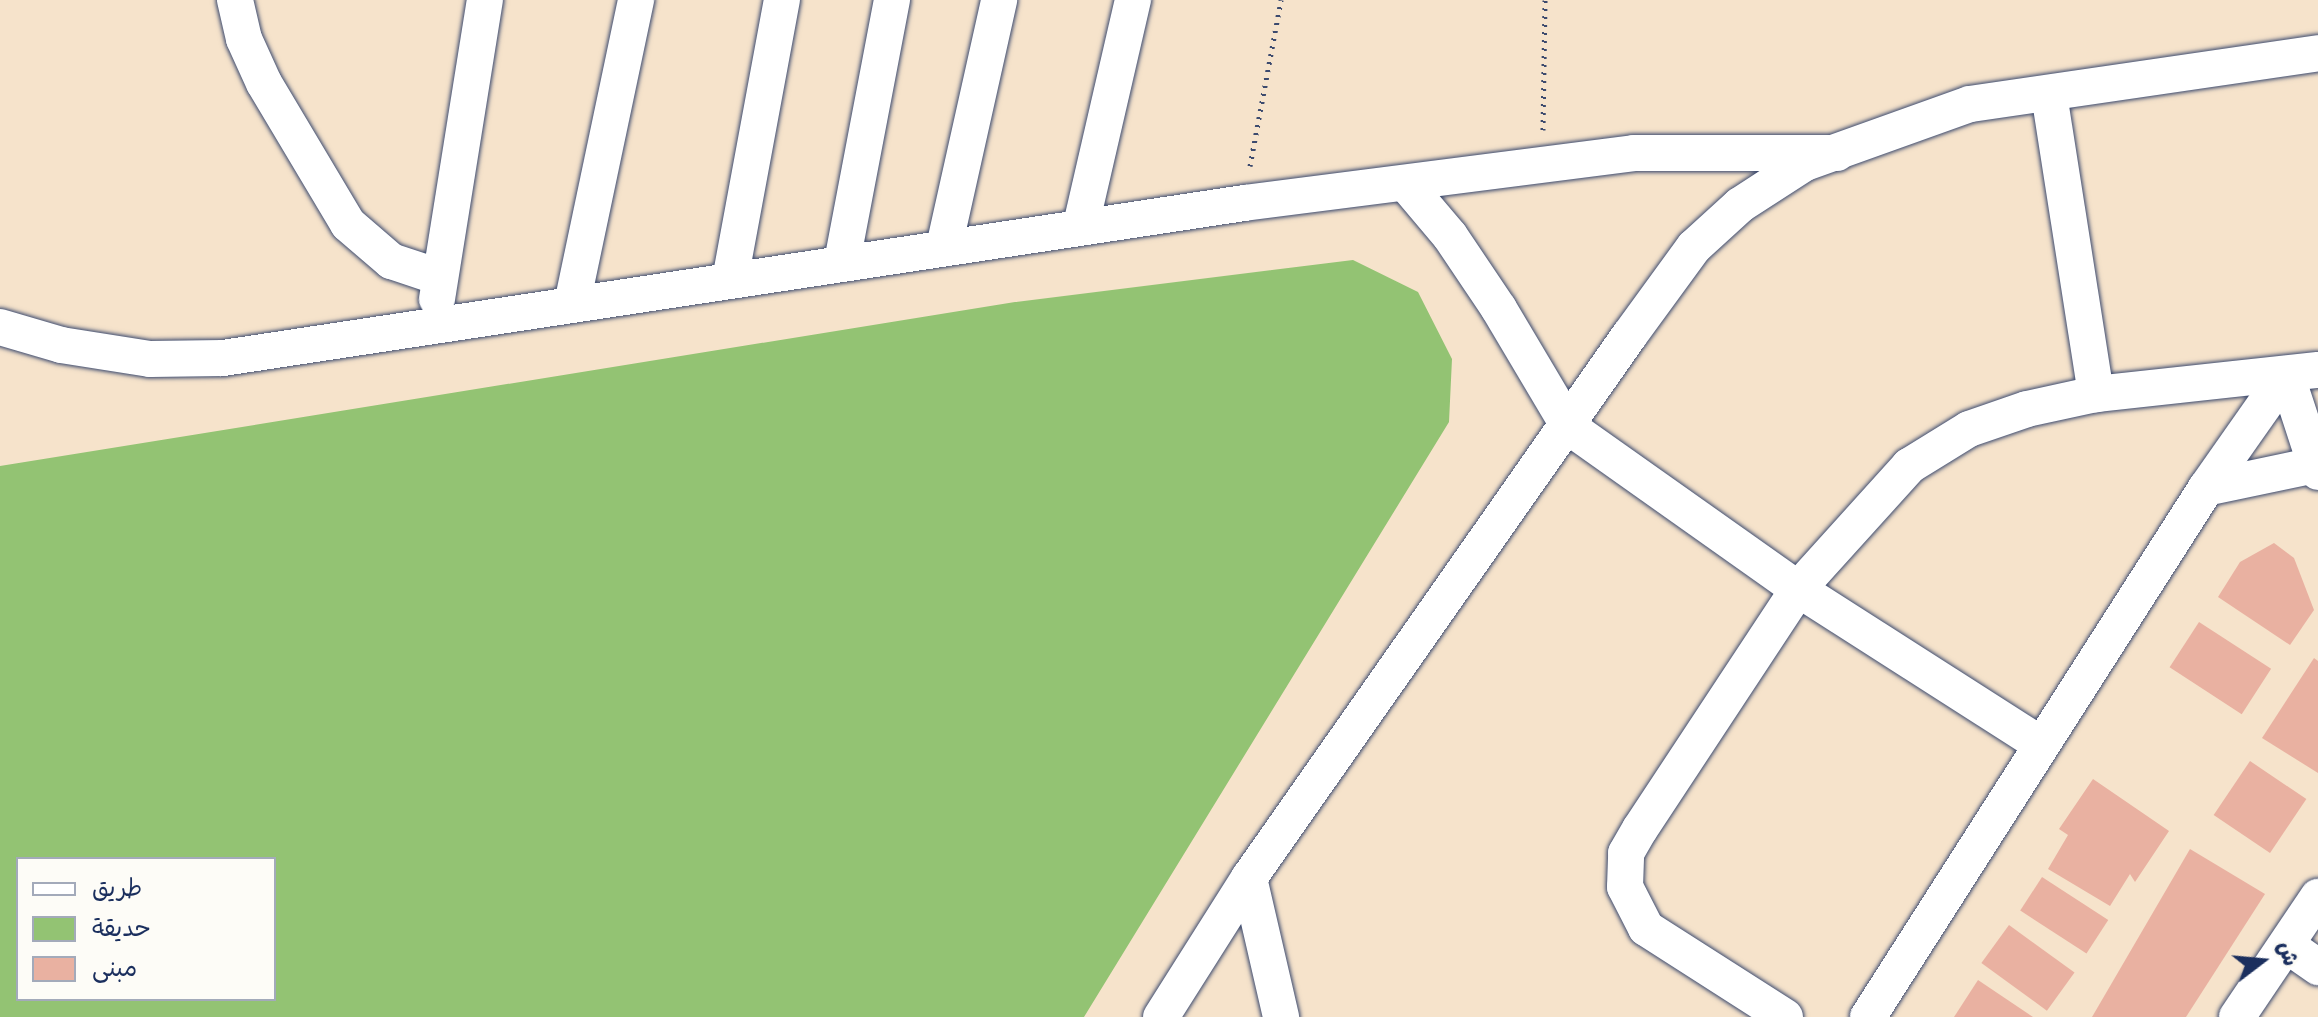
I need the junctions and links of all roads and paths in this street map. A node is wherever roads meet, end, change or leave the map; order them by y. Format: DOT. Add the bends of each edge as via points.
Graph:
graph roads {
  1 [pos="235,0"];
  2 [pos="485,0"];
  3 [pos="636,0"];
  4 [pos="782,0"];
  5 [pos="892,0"];
  6 [pos="999,0"];
  7 [pos="1133,0"];
  8 [pos="1281,0"];
  9 [pos="1545,0"];
  10 [pos="2318,53"];
  11 [pos="2049,94"];
  12 [pos="1837,153"];
  13 [pos="1543,167"];
  14 [pos="1406,184"];
  15 [pos="1244,203"];
  16 [pos="1081,225"];
  17 [pos="944,247"];
  18 [pos="842,262"];
  19 [pos="439,277"];
  20 [pos="730,280"];
  21 [pos="572,304"];
  22 [pos="434,325"];
  23 [pos="0,327"];
  24 [pos="2302,372"];
  25 [pos="2096,394"];
  26 [pos="1569,427"];
  27 [pos="2316,469"];
  28 [pos="2206,488"];
  29 [pos="1798,589"];
  30 [pos="2040,744"];
  31 [pos="1249,878"];
  32 [pos="2318,897"];
  33 [pos="2288,946"];
  34 [pos="2318,967"];
  35 [pos="1161,1017"];
  36 [pos="1281,1017"];
  37 [pos="1785,1017"];
  38 [pos="1868,1017"];
  39 [pos="2237,1017"];
  1 -- 19 [label="street" via="244,39 264,83 348,224 391,261"];
  2 -- 19 [label="street"];
  3 -- 21 [label="street"];
  4 -- 20 [label="street"];
  5 -- 18 [label="street"];
  6 -- 17 [label="street"];
  7 -- 16 [label="street"];
  8 -- 15 [label="path"];
  9 -- 13 [label="path"];
  10 -- 11 [label="street"];
  11 -- 12 [label="street" via="1970,104"];
  11 -- 25 [label="street"];
  12 -- 13 [label="street" via="1634,153"];
  12 -- 26 [label="street" via="1780,176 1694,247"];
  13 -- 14 [label="street"];
  14 -- 15 [label="street"];
  14 -- 26 [label="street" via="1491,297"];
  15 -- 16 [label="street"];
  16 -- 17 [label="street"];
  17 -- 18 [label="street"];
  18 -- 20 [label="street"];
  19 -- 22 [label="street"];
  20 -- 21 [label="street"];
  21 -- 22 [label="street"];
  22 -- 23 [label="street" via="223,358 150,359 61,345"];
  24 -- 25 [label="street"];
  24 -- 27 [label="street"];
  24 -- 28 [label="street"];
  25 -- 29 [label="street" via="1969,429 1909,466"];
  26 -- 29 [label="street"];
  26 -- 31 [label="street"];
  27 -- 28 [label="street"];
  28 -- 30 [label="street"];
  29 -- 30 [label="street"];
  29 -- 37 [label="street" via="1640,829 1626,865 1631,906 1646,928"];
  30 -- 38 [label="street"];
  31 -- 35 [label="street"];
  31 -- 36 [label="street"];
  32 -- 33 [label="street"];
  33 -- 34 [label="street"];
  33 -- 39 [label="street"];
}
